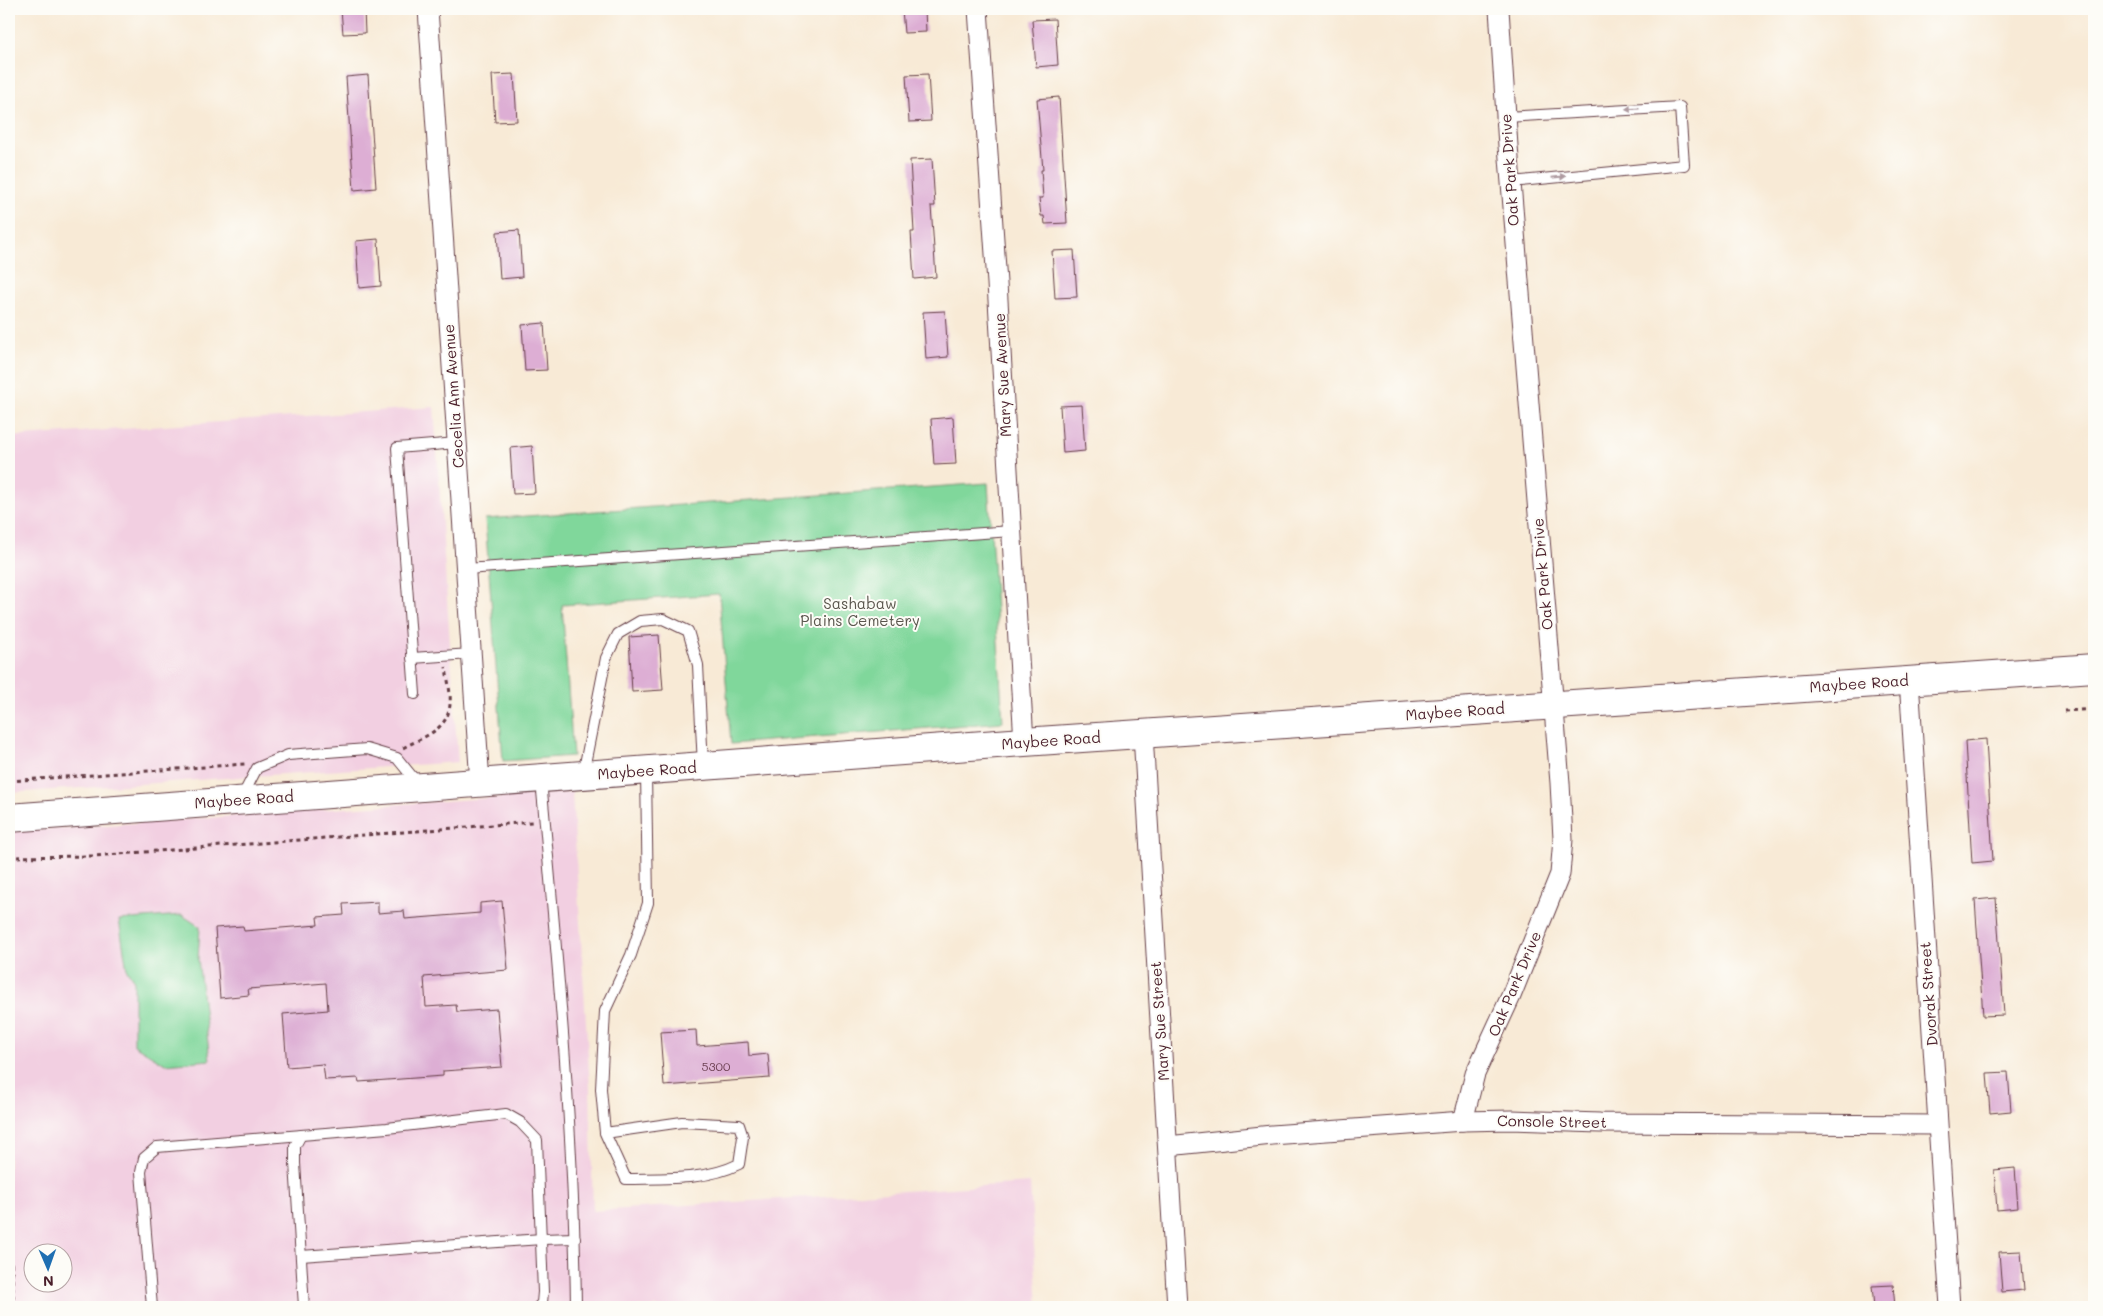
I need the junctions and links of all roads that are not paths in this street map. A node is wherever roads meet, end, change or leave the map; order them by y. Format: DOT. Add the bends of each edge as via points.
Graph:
graph roads {
  1 [pos="428,9"];
  2 [pos="978,9"];
  3 [pos="1499,9"];
  4 [pos="1506,117"];
  5 [pos="1511,182"];
  6 [pos="457,443"];
  7 [pos="1012,530"];
  8 [pos="466,569"];
  9 [pos="472,654"];
  10 [pos="412,658"];
  11 [pos="2094,668"];
  12 [pos="1909,680"];
  13 [pos="415,694"];
  14 [pos="1554,705"];
  15 [pos="1143,734"];
  16 [pos="1024,742"];
  17 [pos="703,767"];
  18 [pos="646,771"];
  19 [pos="582,776"];
  20 [pos="541,779"];
  21 [pos="480,783"];
  22 [pos="421,787"];
  23 [pos="240,801"];
  24 [pos="9,818"];
  25 [pos="1463,1121"];
  26 [pos="1937,1125"];
  27 [pos="605,1133"];
  28 [pos="302,1135"];
  29 [pos="1168,1146"];
  30 [pos="575,1238"];
  31 [pos="542,1239"];
  32 [pos="301,1256"];
  33 [pos="152,1307"];
  34 [pos="304,1307"];
  35 [pos="538,1307"];
  36 [pos="576,1307"];
  37 [pos="1177,1307"];
  38 [pos="1950,1307"];
  1 -- 6 [label="street, Cecelia Ann Avenue"];
  2 -- 7 [label="street, Mary Sue Avenue"];
  3 -- 4 [label="street, Oak Park Drive"];
  4 -- 5 [label="street, Oak Park Drive"];
  5 -- 4 [label="lane, one-way" via="1684,165 1680,106"];
  5 -- 14 [label="street, Oak Park Drive"];
  6 -- 8 [label="street, Cecelia Ann Avenue"];
  6 -- 10 [label="lane" via="397,448"];
  7 -- 8 [label="lane"];
  7 -- 16 [label="street, Mary Sue Avenue"];
  8 -- 9 [label="street, Cecelia Ann Avenue"];
  9 -- 10 [label="lane"];
  9 -- 21 [label="street, Cecelia Ann Avenue"];
  10 -- 13 [label="lane"];
  11 -- 12 [label="main road, Maybee Road"];
  12 -- 14 [label="main road, Maybee Road"];
  12 -- 26 [label="street, Dvorak Street"];
  14 -- 15 [label="main road, Maybee Road"];
  14 -- 25 [label="street, Oak Park Drive" via="1563,839 1560,874 1511,996 1475,1074"];
  15 -- 16 [label="main road, Maybee Road"];
  15 -- 29 [label="street, Mary Sue Street"];
  16 -- 17 [label="main road, Maybee Road"];
  17 -- 18 [label="main road, Maybee Road"];
  17 -- 19 [label="lane" via="698,665 688,631 663,619 640,622 618,634 606,658"];
  18 -- 19 [label="main road, Maybee Road"];
  18 -- 27 [label="lane" via="648,903 631,955 605,1011 601,1089"];
  19 -- 20 [label="main road, Maybee Road"];
  20 -- 21 [label="main road, Maybee Road"];
  20 -- 30 [label="lane" via="558,973"];
  21 -- 22 [label="main road, Maybee Road"];
  22 -- 23 [label="main road, Maybee Road"];
  22 -- 23 [label="lane" via="397,758 368,749 288,755 257,768"];
  23 -- 24 [label="main road, Maybee Road"];
  25 -- 26 [label="street, Console Street"];
  25 -- 29 [label="street, Console Street"];
  26 -- 38 [label="street, Dvorak Street"];
  27 -- 27 [label="lane" via="626,1179 682,1178 726,1171 739,1164 743,1137 739,1125 682,1122"];
  28 -- 31 [label="lane" via="506,1114 520,1122 536,1140"];
  28 -- 32 [label="lane" via="295,1154"];
  28 -- 33 [label="lane" via="157,1147 144,1158 141,1172"];
  29 -- 37 [label="street, Mary Sue Street"];
  30 -- 31 [label="lane"];
  30 -- 36 [label="lane"];
  31 -- 32 [label="lane"];
  31 -- 35 [label="lane" via="542,1303"];
  32 -- 34 [label="lane"];
}
